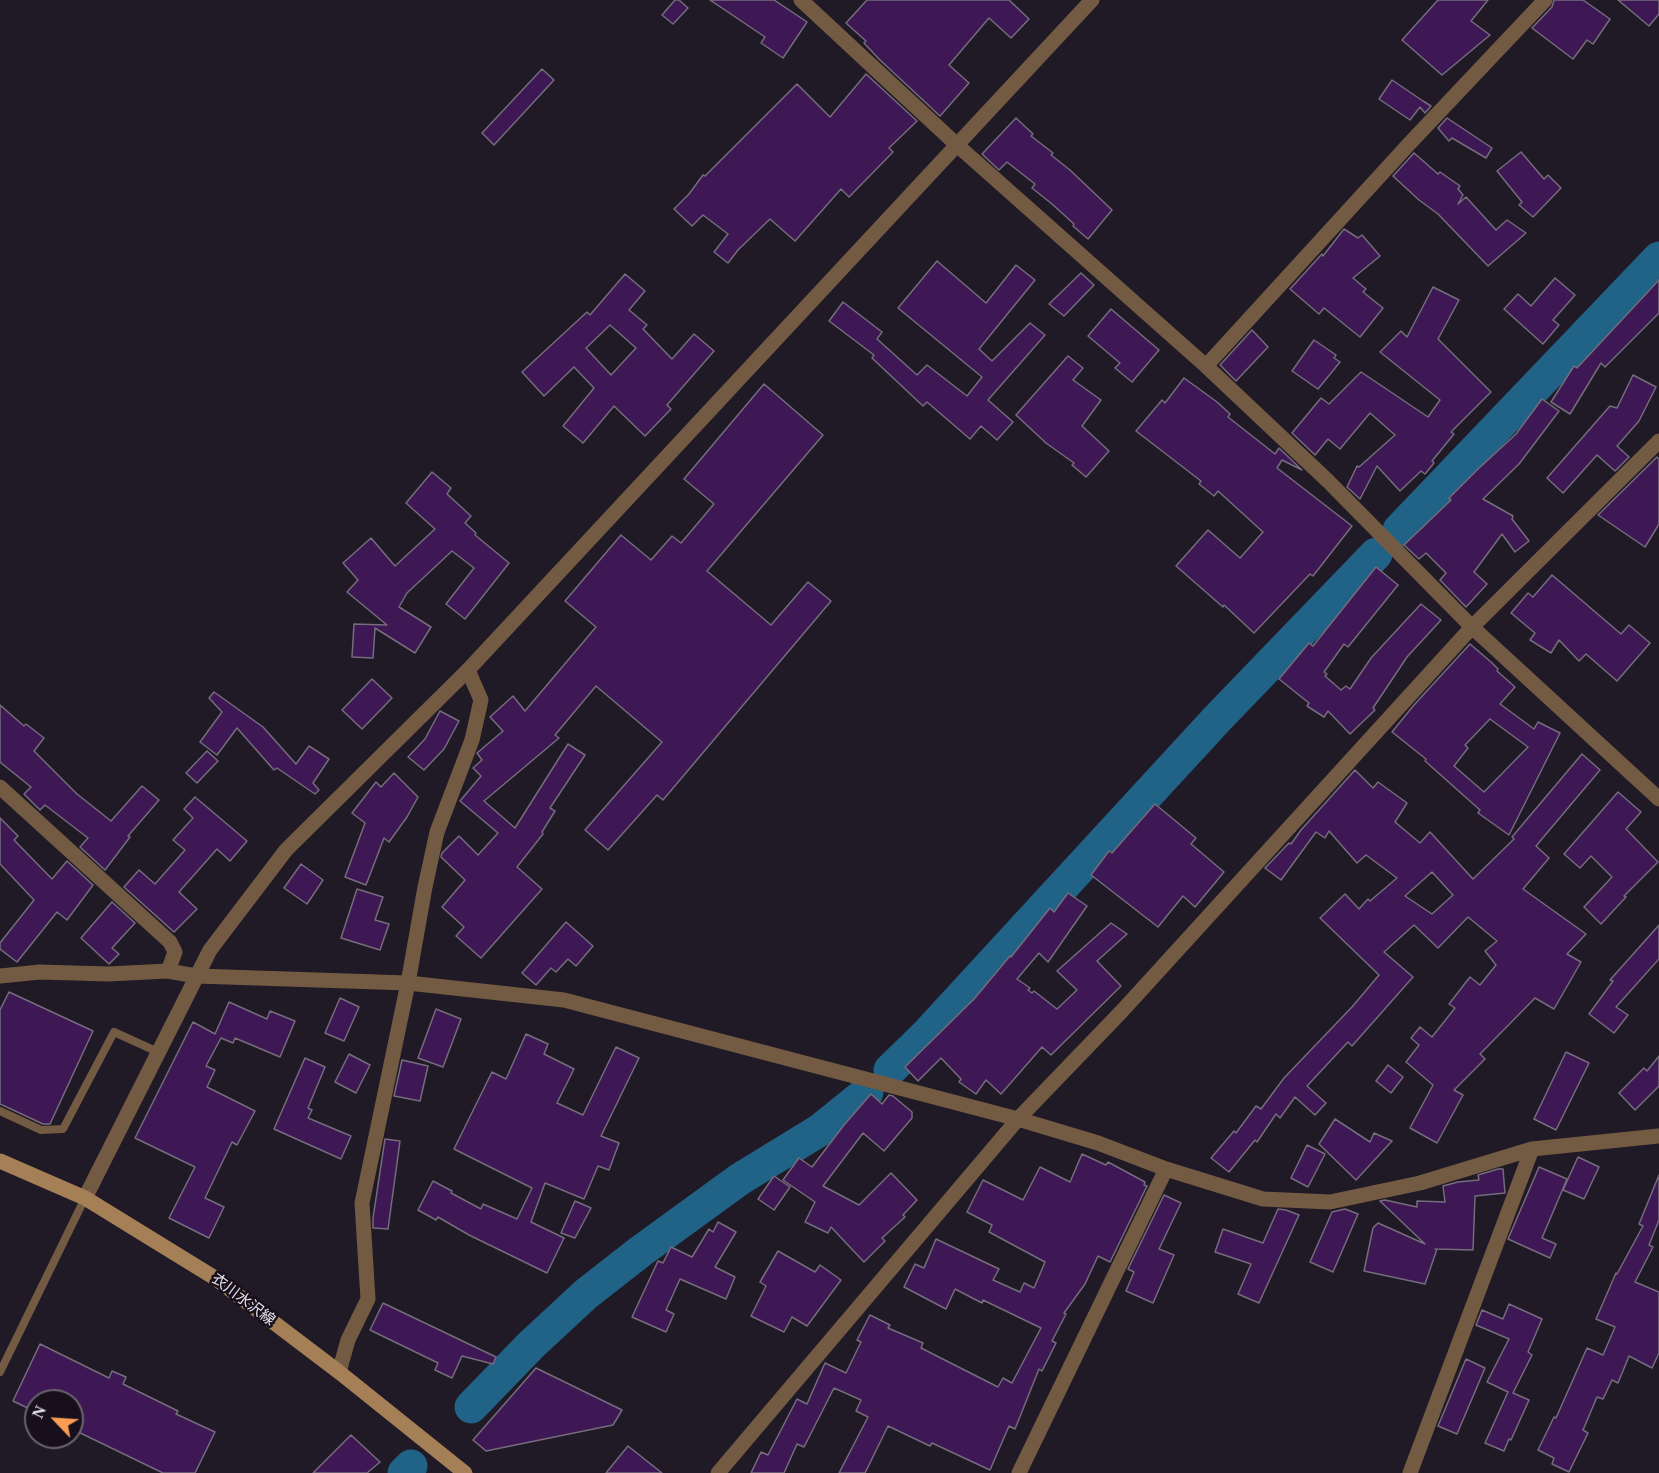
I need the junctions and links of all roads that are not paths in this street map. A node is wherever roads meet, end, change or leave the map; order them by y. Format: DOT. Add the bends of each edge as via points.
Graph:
graph roads {
  1 [pos="801,0"];
  2 [pos="1092,0"];
  3 [pos="1545,0"];
  4 [pos="957,145"];
  5 [pos="1206,366"];
  6 [pos="1659,441"];
  7 [pos="1472,627"];
  8 [pos="468,670"];
  9 [pos="0,787"];
  10 [pos="1659,799"];
  11 [pos="168,971"];
  12 [pos="0,976"];
  13 [pos="196,976"];
  14 [pos="408,983"];
  15 [pos="158,1052"];
  16 [pos="0,1111"];
  17 [pos="1018,1119"];
  18 [pos="1659,1136"];
  19 [pos="1532,1149"];
  20 [pos="0,1161"];
  21 [pos="1166,1169"];
  22 [pos="85,1198"];
  23 [pos="0,1371"];
  24 [pos="339,1372"];
  25 [pos="465,1473"];
  26 [pos="718,1473"];
  27 [pos="1019,1473"];
  28 [pos="1410,1473"];
  1 -- 4 [label="street"];
  2 -- 4 [label="street"];
  3 -- 5 [label="street"];
  4 -- 5 [label="street"];
  4 -- 8 [label="street"];
  5 -- 7 [label="street"];
  6 -- 7 [label="street"];
  7 -- 10 [label="street"];
  7 -- 17 [label="street" via="1122,1011"];
  8 -- 13 [label="street" via="286,850 210,950"];
  8 -- 14 [label="street" via="481,700 472,740 437,832"];
  9 -- 11 [label="street" via="170,942 175,952"];
  11 -- 12 [label="street"];
  11 -- 13 [label="street"];
  13 -- 14 [label="street"];
  13 -- 15 [label="street"];
  14 -- 17 [label="street" via="564,1000"];
  14 -- 24 [label="street" via="362,1203 368,1299 348,1340"];
  15 -- 16 [label="lane" via="114,1032 63,1129 41,1130"];
  15 -- 22 [label="street"];
  17 -- 21 [label="street"];
  17 -- 26 [label="street"];
  18 -- 19 [label="street"];
  19 -- 21 [label="street" via="1420,1183 1330,1202 1263,1198"];
  19 -- 28 [label="street"];
  20 -- 22 [label="main road, 衣川水沢線"];
  21 -- 27 [label="street"];
  22 -- 23 [label="lane"];
  22 -- 24 [label="main road, 衣川水沢線" via="215,1278"];
  24 -- 25 [label="main road, 衣川水沢線"];
}
